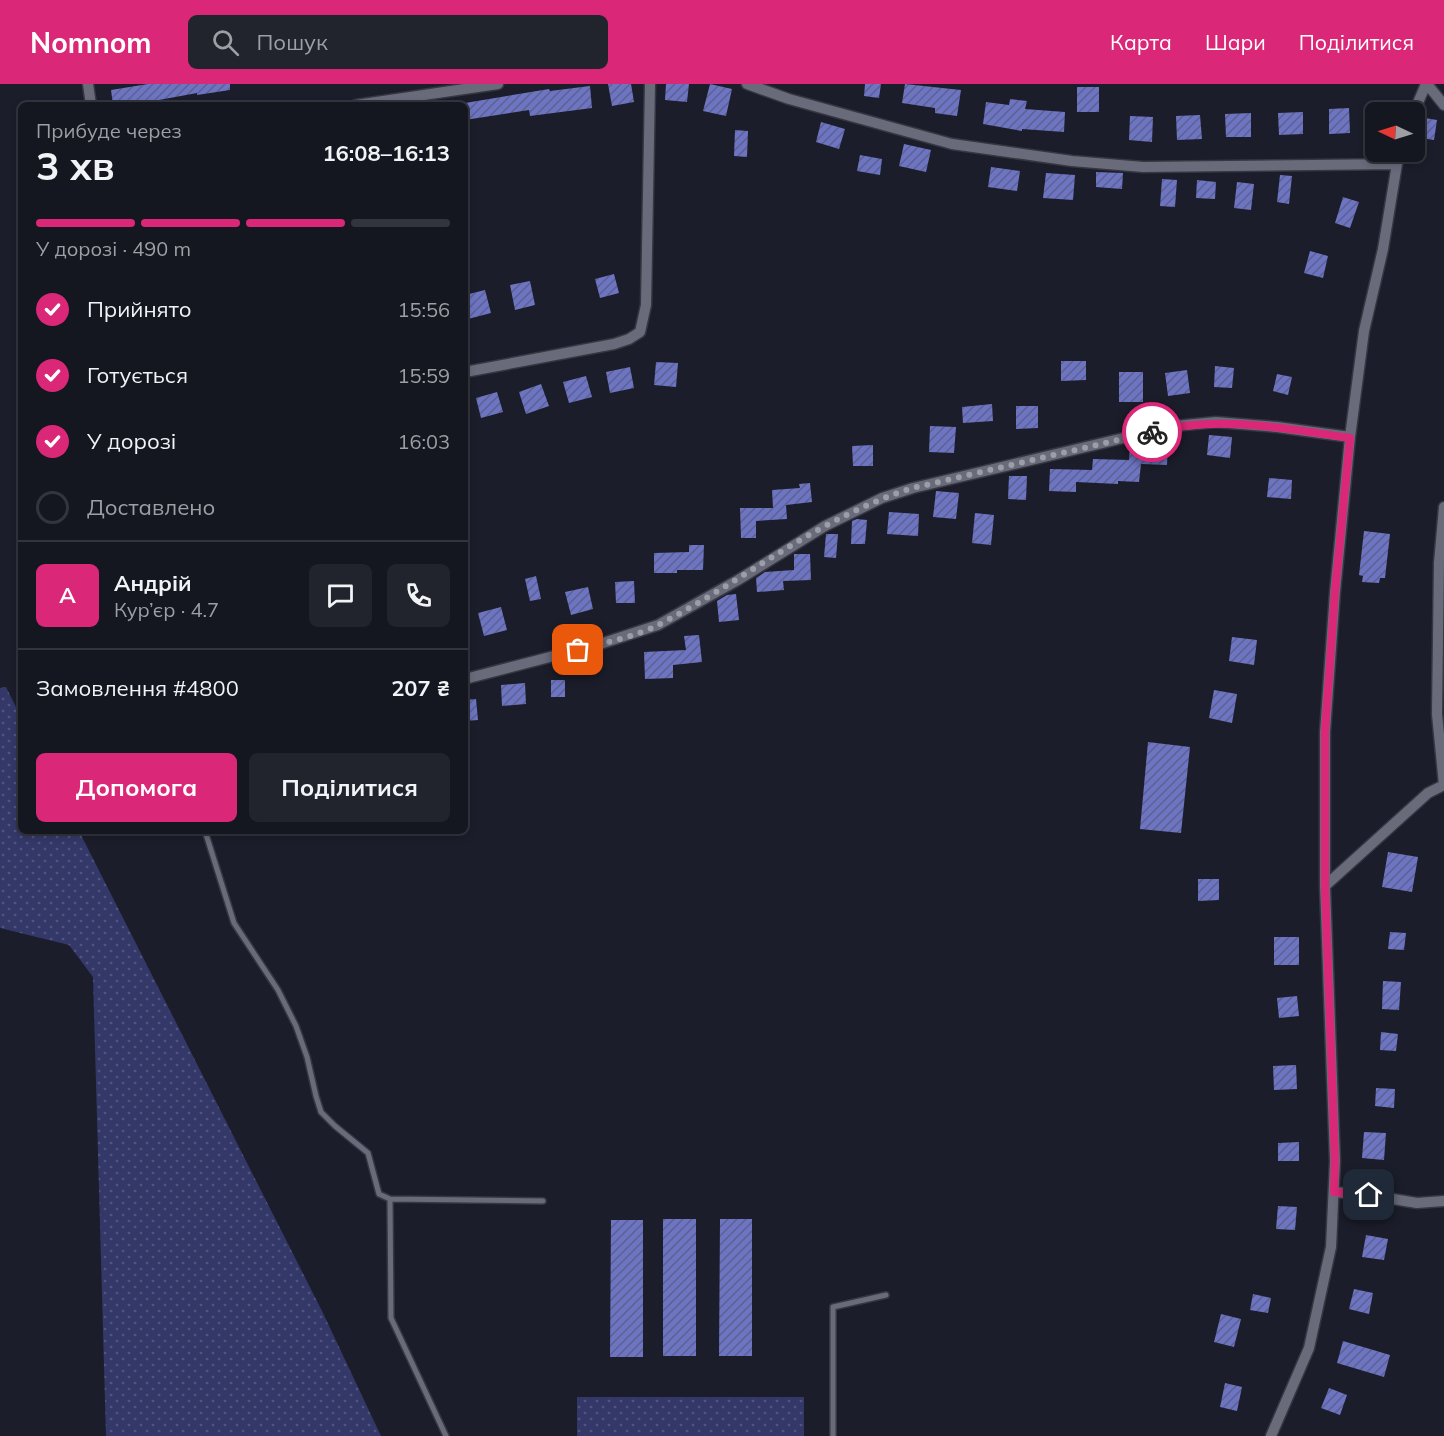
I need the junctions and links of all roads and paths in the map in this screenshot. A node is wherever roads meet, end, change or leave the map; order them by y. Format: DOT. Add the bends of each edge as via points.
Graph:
graph roads {
  1 [pos="88,84"];
  2 [pos="498,84"];
  3 [pos="650,84"];
  4 [pos="747,84"];
  5 [pos="1426,84"];
  6 [pos="91,102"];
  7 [pos="376,102"];
  8 [pos="1418,102"];
  9 [pos="1444,105"];
  10 [pos="1397,164"];
  11 [pos="468,371"];
  12 [pos="1350,438"];
  13 [pos="1444,507"];
  14 [pos="468,678"];
  15 [pos="1444,785"];
  16 [pos="206,834"];
  17 [pos="1325,886"];
  18 [pos="1334,1192"];
  19 [pos="390,1199"];
  20 [pos="1444,1200"];
  21 [pos="543,1202"];
  22 [pos="886,1295"];
  23 [pos="446,1436"];
  24 [pos="833,1436"];
  25 [pos="1271,1436"];
  1 -- 6 [label="street"];
  2 -- 7 [label="street"];
  3 -- 11 [label="street" via="646,304 640,332 614,344"];
  4 -- 10 [label="street" via="952,144 1072,161 1143,167"];
  5 -- 8 [label="street"];
  5 -- 9 [label="street"];
  10 -- 12 [label="street" via="1364,331"];
  12 -- 14 [label="street" via="1216,422 1174,426 913,488 882,498 825,526 658,625"];
  12 -- 17 [label="street" via="1325,732"];
  13 -- 15 [label="street" via="1437,702"];
  15 -- 17 [label="street" via="1428,793"];
  16 -- 19 [label="lane" via="234,923 278,990 296,1026 321,1112 368,1153 379,1194"];
  17 -- 18 [label="street"];
  18 -- 20 [label="street" via="1417,1203"];
  18 -- 25 [label="street" via="1331,1247 1309,1348"];
  19 -- 21 [label="lane"];
  19 -- 23 [label="lane" via="391,1318"];
  22 -- 24 [label="lane" via="833,1307"];
}
